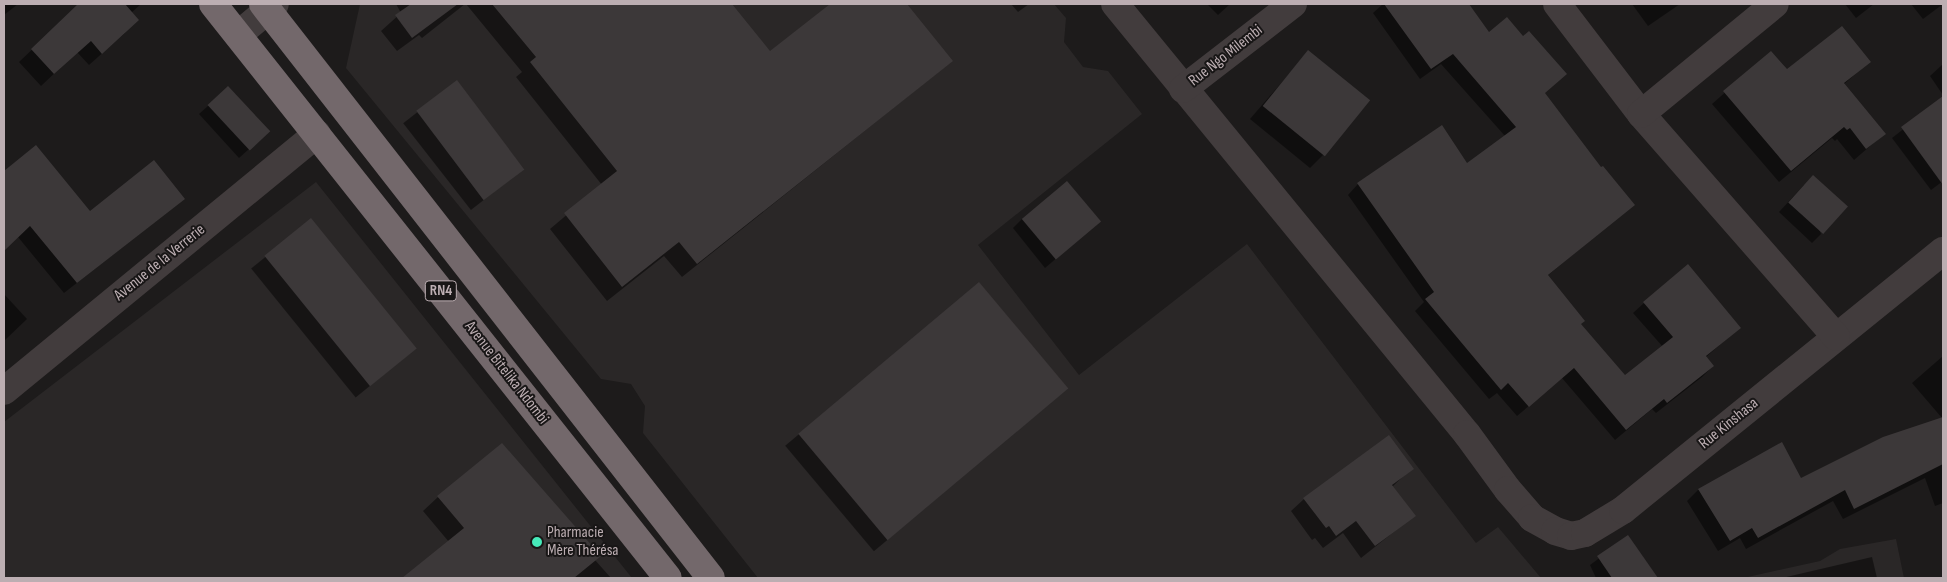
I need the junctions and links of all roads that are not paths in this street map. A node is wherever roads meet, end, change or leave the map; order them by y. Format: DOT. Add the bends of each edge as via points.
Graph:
graph roads {
  1 [pos="213,4"];
  2 [pos="1115,4"];
  3 [pos="1293,4"];
  4 [pos="1557,4"];
  5 [pos="1776,4"];
  6 [pos="269,6"];
  7 [pos="238,34"];
  8 [pos="1183,89"];
  9 [pos="1641,114"];
  10 [pos="317,134"];
  11 [pos="1943,252"];
  12 [pos="1836,337"];
  13 [pos="4,391"];
  14 [pos="668,578"];
  15 [pos="711,578"];
  1 -- 7 [label="highway, Avenue Bitelika Ndombi / RN4"];
  2 -- 8 [label="street, Rue Kinshasa"];
  3 -- 8 [label="street, Rue Ngo Milembi"];
  4 -- 9 [label="street"];
  5 -- 9 [label="street"];
  6 -- 7 [label="street"];
  6 -- 15 [label="highway, RN4"];
  7 -- 10 [label="highway, Avenue Bitelika Ndombi / RN4"];
  8 -- 12 [label="street, Rue Kinshasa" via="1467,434 1508,490 1532,518 1547,527 1571,536 1585,533 1622,510"];
  9 -- 12 [label="street"];
  10 -- 13 [label="street, Avenue de la Verrerie"];
  10 -- 14 [label="highway, Avenue Bitelika Ndombi / RN4"];
  11 -- 12 [label="street, Rue Kinshasa"];
}
